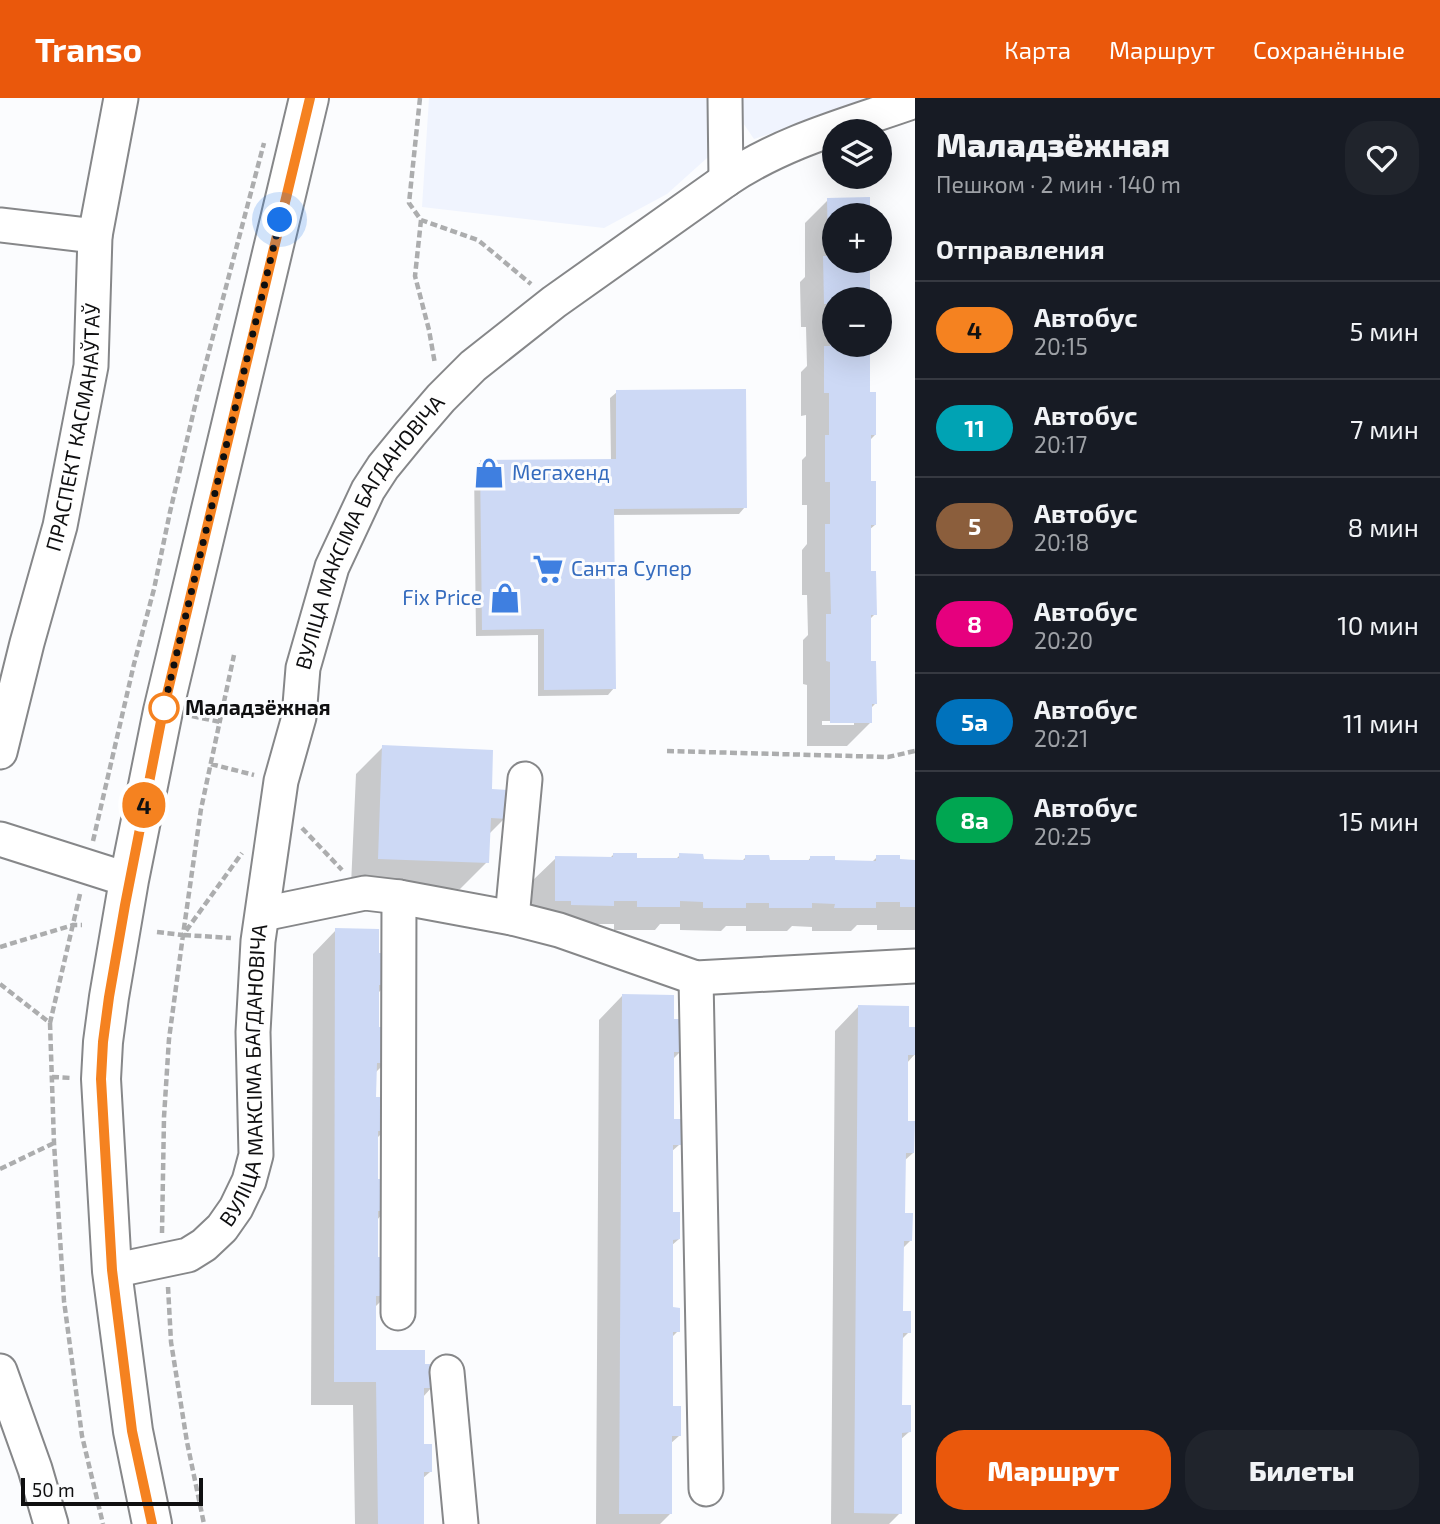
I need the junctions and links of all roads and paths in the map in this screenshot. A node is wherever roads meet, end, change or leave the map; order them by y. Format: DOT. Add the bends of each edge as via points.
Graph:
graph roads {
  1 [pos="121,98"];
  2 [pos="309,98"];
  3 [pos="420,98"];
  4 [pos="725,98"];
  5 [pos="915,102"];
  6 [pos="265,138"];
  7 [pos="726,180"];
  8 [pos="421,220"];
  9 [pos="0,225"];
  10 [pos="95,236"];
  11 [pos="554,302"];
  12 [pos="441,398"];
  13 [pos="234,656"];
  14 [pos="667,751"];
  15 [pos="915,751"];
  16 [pos="0,752"];
  17 [pos="211,764"];
  18 [pos="525,779"];
  19 [pos="281,781"];
  20 [pos="0,839"];
  21 [pos="87,867"];
  22 [pos="130,880"];
  23 [pos="399,897"];
  24 [pos="512,918"];
  25 [pos="73,925"];
  26 [pos="82,925"];
  27 [pos="261,927"];
  28 [pos="158,932"];
  29 [pos="183,935"];
  30 [pos="0,947"];
  31 [pos="915,966"];
  32 [pos="696,978"];
  33 [pos="0,984"];
  34 [pos="50,1023"];
  35 [pos="54,1143"];
  36 [pos="0,1169"];
  37 [pos="112,1270"];
  38 [pos="398,1313"];
  39 [pos="0,1371"];
  40 [pos="447,1372"];
  41 [pos="706,1489"];
  42 [pos="51,1524"];
  43 [pos="103,1524"];
  44 [pos="152,1524"];
  45 [pos="461,1524"];
  1 -- 10 [label="street, ПРАСПЕКТ КАСМАНАЎТАЎ"];
  2 -- 22 [label="main road" via="163,711"];
  3 -- 8 [label="path" via="409,203"];
  4 -- 7 [label="street"];
  5 -- 7 [label="street, ВУЛІЦА МАКСІМА БАГДАНОВІЧА" via="789,145"];
  6 -- 21 [label="path" via="198,393"];
  7 -- 11 [label="street, ВУЛІЦА МАКСІМА БАГДАНОВІЧА"];
  8 -- 11 [label="path" via="478,240"];
  8 -- 12 [label="path" via="415,276"];
  9 -- 10 [label="street"];
  10 -- 16 [label="street, ПРАСПЕКТ КАСМАНАЎТАЎ" via="92,366 60,526"];
  11 -- 12 [label="street, ВУЛІЦА МАКСІМА БАГДАНОВІЧА" via="473,366"];
  12 -- 19 [label="street, ВУЛІЦА МАКСІМА БАГДАНОВІЧА" via="383,467 332,567 303,668 299,717"];
  13 -- 17 [label="path"];
  14 -- 15 [label="path" via="888,757"];
  17 -- 19 [label="path"];
  17 -- 29 [label="path"];
  18 -- 24 [label="street"];
  19 -- 27 [label="street, ВУЛІЦА МАКСІМА БАГДАНОВІЧА"];
  20 -- 21 [label="street"];
  21 -- 22 [label="street"];
  21 -- 25 [label="path"];
  22 -- 37 [label="main road" via="109,997 101,1079"];
  23 -- 24 [label="street"];
  23 -- 27 [label="street" via="365,893"];
  23 -- 38 [label="street"];
  24 -- 32 [label="street"];
  25 -- 26 [label="path"];
  25 -- 30 [label="path"];
  25 -- 34 [label="path"];
  27 -- 29 [label="path"];
  27 -- 37 [label="street, ВУЛІЦА МАКСІМА БАГДАНОВІЧА" via="253,1032 256,1154 248,1181 236,1208 204,1245 188,1255"];
  28 -- 29 [label="path"];
  31 -- 32 [label="street"];
  32 -- 41 [label="street"];
  33 -- 34 [label="path"];
  34 -- 35 [label="path"];
  35 -- 36 [label="path"];
  35 -- 43 [label="path" via="64,1301 82,1436"];
  37 -- 44 [label="main road" via="132,1431"];
  39 -- 42 [label="street"];
  40 -- 45 [label="street"];
}
